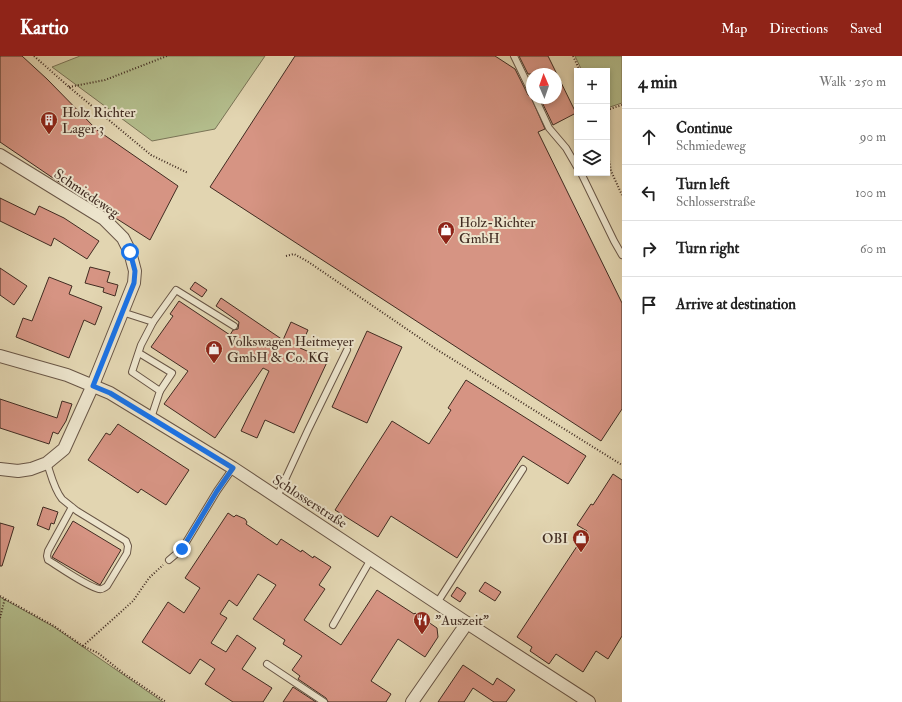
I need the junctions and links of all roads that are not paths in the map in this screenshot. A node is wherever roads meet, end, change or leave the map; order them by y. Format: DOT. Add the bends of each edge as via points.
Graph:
graph roads {
  1 [pos="514,56"];
  2 [pos="526,81"];
  3 [pos="538,104"];
  4 [pos="0,155"];
  5 [pos="574,162"];
  6 [pos="582,176"];
  7 [pos="622,255"];
  8 [pos="122,312"];
  9 [pos="153,322"];
  10 [pos="234,326"];
  11 [pos="347,350"];
  12 [pos="138,353"];
  13 [pos="0,356"];
  14 [pos="93,386"];
  15 [pos="160,391"];
  16 [pos="151,418"];
  17 [pos="47,463"];
  18 [pos="233,468"];
  19 [pos="0,469"];
  20 [pos="523,469"];
  21 [pos="277,497"];
  22 [pos="72,507"];
  23 [pos="169,560"];
  24 [pos="371,560"];
  25 [pos="437,603"];
  26 [pos="468,623"];
  27 [pos="333,624"];
  28 [pos="267,664"];
  29 [pos="324,702"];
  30 [pos="412,702"];
  31 [pos="589,702"];
  1 -- 2 [label="lane"];
  3 -- 5 [label="lane" via="549,128"];
  4 -- 8 [label="street, Schmiedeweg" via="104,219 124,238 135,271 134,283"];
  6 -- 7 [label="lane"];
  8 -- 9 [label="lane"];
  8 -- 14 [label="street, Schmiedeweg"];
  9 -- 10 [label="lane" via="176,290"];
  9 -- 12 [label="lane"];
  11 -- 21 [label="lane"];
  12 -- 15 [label="lane" via="132,372"];
  12 -- 15 [label="lane" via="172,373"];
  13 -- 14 [label="street, Schlosserstraße" via="66,375"];
  14 -- 16 [label="street, Schlosserstraße" via="110,393"];
  14 -- 17 [label="street, Schmiedeweg" via="64,449"];
  15 -- 16 [label="lane"];
  16 -- 18 [label="street, Schlosserstraße"];
  17 -- 19 [label="street" via="18,471"];
  17 -- 22 [label="lane" via="56,490"];
  18 -- 21 [label="street, Schlosserstraße"];
  18 -- 23 [label="lane" via="182,549"];
  20 -- 25 [label="lane"];
  21 -- 24 [label="street, Schlosserstraße"];
  22 -- 22 [label="lane" via="126,541 128,546 123,559 103,589 90,585 48,560 48,551"];
  24 -- 25 [label="street, Schlosserstraße"];
  24 -- 27 [label="lane"];
  25 -- 26 [label="street, Schlosserstraße"];
  26 -- 30 [label="street"];
  26 -- 31 [label="street, Schlosserstraße"];
  28 -- 29 [label="lane"];
}
